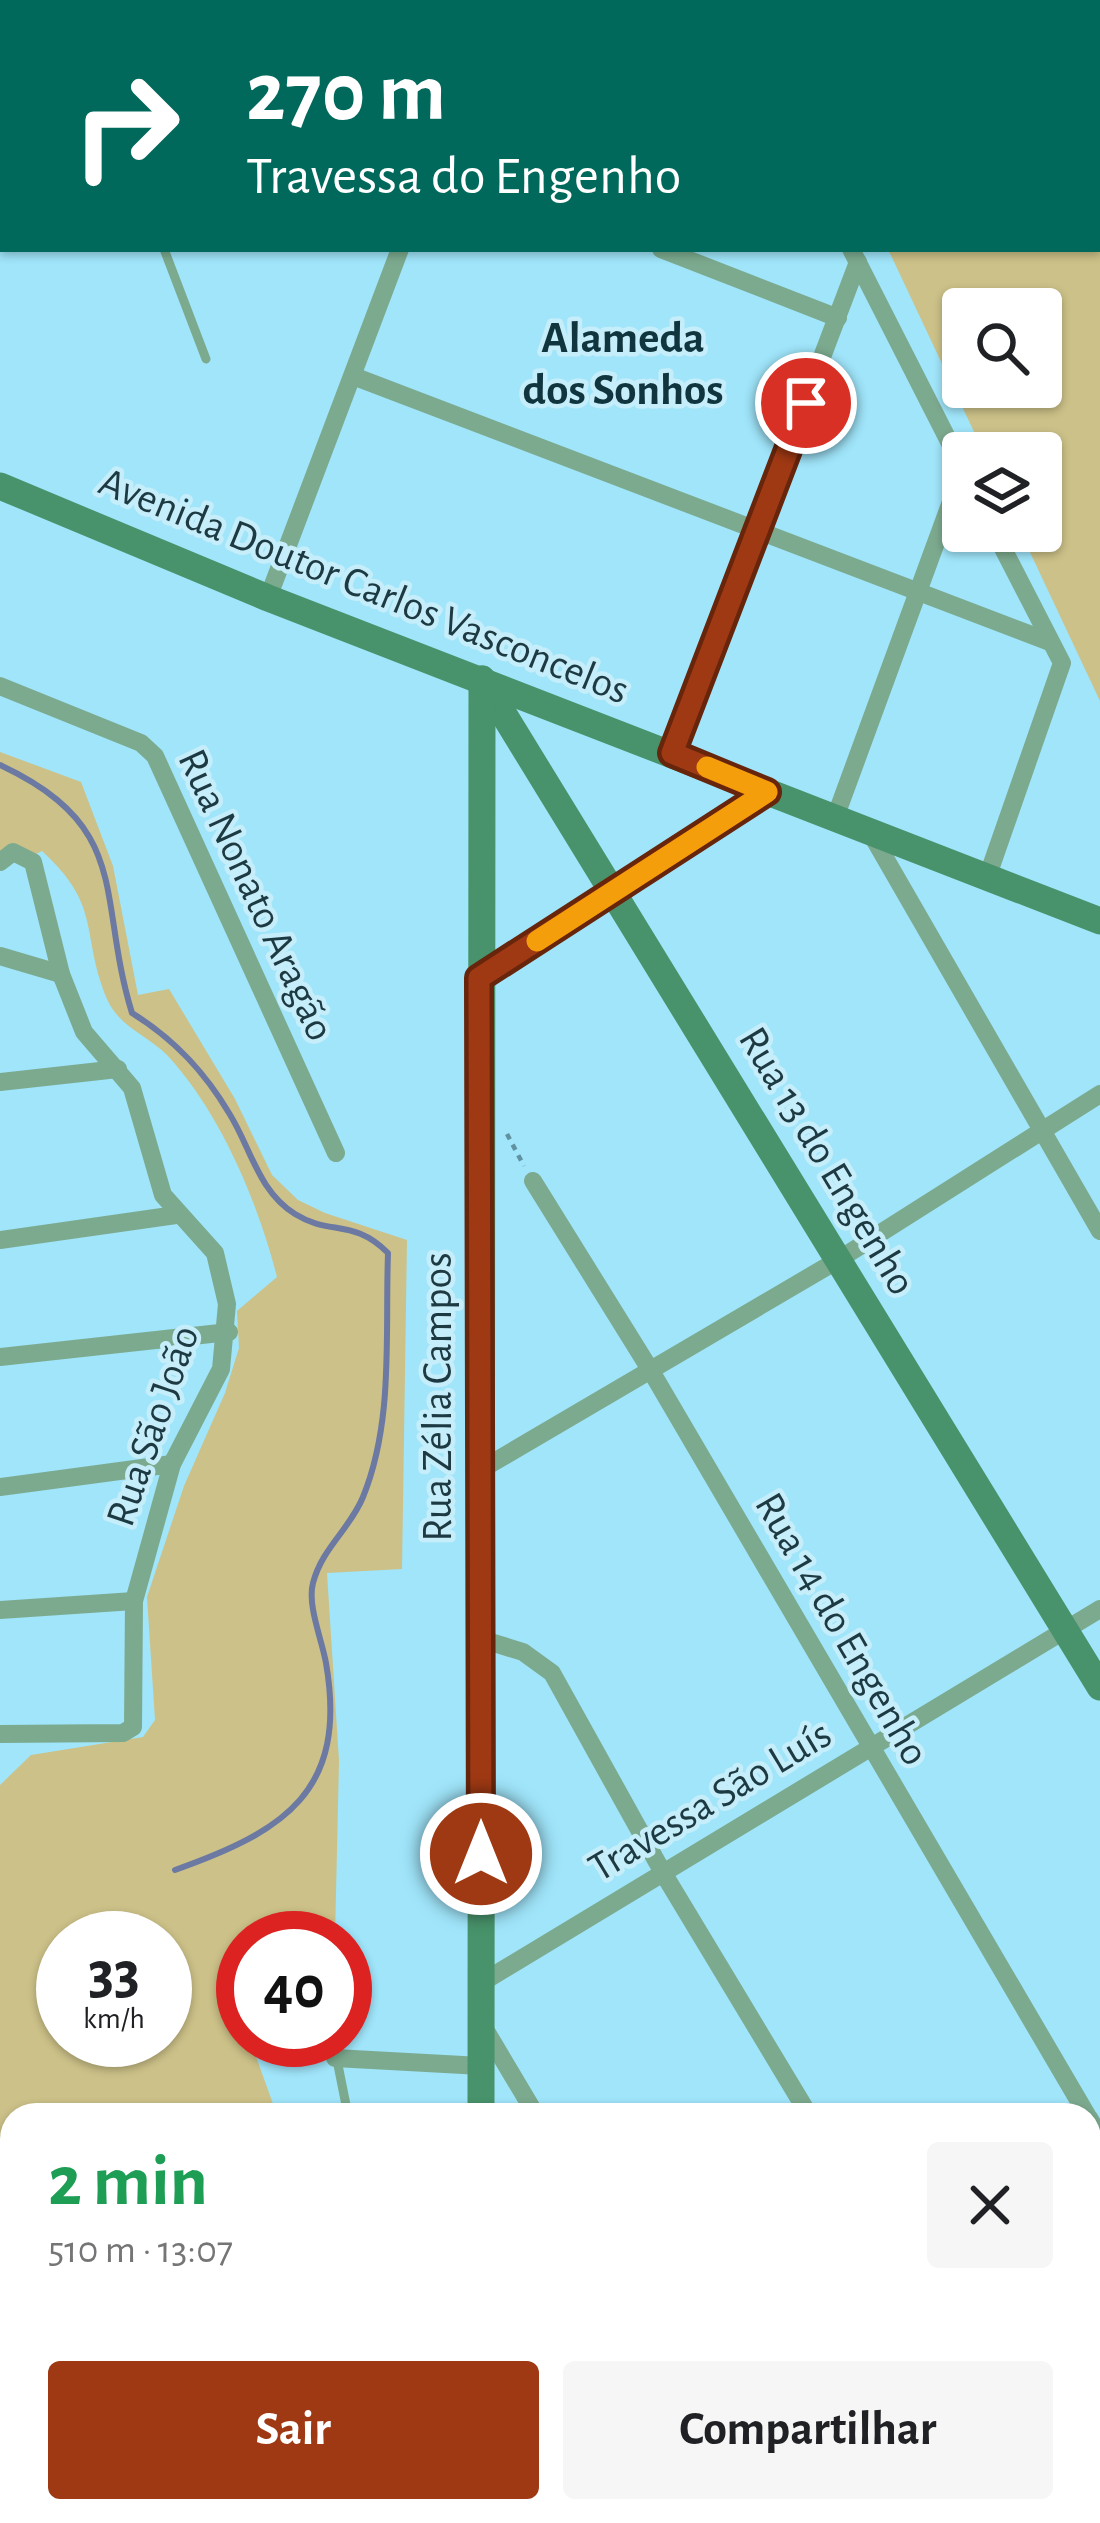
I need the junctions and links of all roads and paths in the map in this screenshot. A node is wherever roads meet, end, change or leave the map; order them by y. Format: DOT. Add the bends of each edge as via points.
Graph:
graph roads {
  1 [pos="165,252"];
  2 [pos="399,252"];
  3 [pos="669,252"];
  4 [pos="854,256"];
  5 [pos="838,318"];
  6 [pos="206,359"];
  7 [pos="353,376"];
  8 [pos="944,432"];
  9 [pos="0,486"];
  10 [pos="942,529"];
  11 [pos="758,531"];
  12 [pos="1005,552"];
  13 [pos="920,592"];
  14 [pos="268,598"];
  15 [pos="1050,642"];
  16 [pos="482,679"];
  17 [pos="0,686"];
  18 [pos="672,753"];
  19 [pos="767,792"];
  20 [pos="835,818"];
  21 [pos="870,832"];
  22 [pos="12,856"];
  23 [pos="987,878"];
  24 [pos="614,893"];
  25 [pos="1100,921"];
  26 [pos="0,956"];
  27 [pos="61,974"];
  28 [pos="479,978"];
  29 [pos="118,1069"];
  30 [pos="0,1082"];
  31 [pos="1100,1094"];
  32 [pos="1044,1131"];
  33 [pos="335,1153"];
  34 [pos="532,1181"];
  35 [pos="176,1215"];
  36 [pos="1100,1231"];
  37 [pos="0,1240"];
  38 [pos="838,1260"];
  39 [pos="229,1332"];
  40 [pos="0,1357"];
  41 [pos="651,1371"];
  42 [pos="172,1464"];
  43 [pos="482,1469"];
  44 [pos="0,1487"];
  45 [pos="134,1601"];
  46 [pos="1100,1609"];
  47 [pos="0,1610"];
  48 [pos="1064,1628"];
  49 [pos="481,1639"];
  50 [pos="1100,1687"];
  51 [pos="0,1734"];
  52 [pos="869,1747"];
  53 [pos="662,1871"];
  54 [pos="482,1982"];
  55 [pos="482,2024"];
  56 [pos="372,2053"];
  57 [pos="481,2066"];
  58 [pos="338,2067"];
  59 [pos="345,2103"];
  60 [pos="481,2103"];
  61 [pos="529,2103"];
  62 [pos="802,2103"];
  63 [pos="1080,2103"];
  1 -- 6 [label="lane"];
  2 -- 7 [label="street"];
  3 -- 5 [label="street"];
  4 -- 5 [label="street"];
  4 -- 8 [label="street"];
  5 -- 11 [label="street"];
  7 -- 11 [label="street"];
  7 -- 14 [label="street"];
  9 -- 14 [label="street, Avenida Doutor Carlos Vasconcelos"];
  10 -- 13 [label="street"];
  11 -- 13 [label="street"];
  11 -- 18 [label="street"];
  12 -- 15 [label="street"];
  13 -- 15 [label="street"];
  13 -- 20 [label="street"];
  14 -- 16 [label="street, Avenida Doutor Carlos Vasconcelos"];
  15 -- 23 [label="street" via="1061,663"];
  16 -- 18 [label="street, Avenida Doutor Carlos Vasconcelos"];
  16 -- 24 [label="street, Rua 13 do Engenho"];
  16 -- 28 [label="street, Rua Zélia Campos"];
  17 -- 33 [label="street, Rua Nonato Aragão" via="141,743 155,756"];
  18 -- 19 [label="street, Avenida Doutor Carlos Vasconcelos"];
  19 -- 20 [label="street, Avenida Doutor Carlos Vasconcelos"];
  19 -- 24 [label="street"];
  20 -- 21 [label="street, Avenida Doutor Carlos Vasconcelos"];
  21 -- 23 [label="street, Avenida Doutor Carlos Vasconcelos"];
  21 -- 32 [label="street"];
  22 -- 27 [label="street, Rua São João" via="33,862"];
  23 -- 25 [label="street, Avenida Doutor Carlos Vasconcelos"];
  24 -- 28 [label="street"];
  24 -- 38 [label="street, Rua 13 do Engenho"];
  26 -- 27 [label="street"];
  27 -- 29 [label="street, Rua São João" via="84,1032"];
  28 -- 43 [label="street, Rua Zélia Campos"];
  29 -- 30 [label="street"];
  29 -- 35 [label="street, Rua São João"];
  31 -- 32 [label="street"];
  32 -- 36 [label="street"];
  32 -- 38 [label="street"];
  34 -- 41 [label="street, Rua 14 do Engenho"];
  35 -- 37 [label="street"];
  35 -- 39 [label="street, Rua São João" via="215,1253"];
  38 -- 41 [label="street"];
  38 -- 48 [label="street, Rua 13 do Engenho"];
  39 -- 40 [label="street"];
  39 -- 42 [label="street, Rua São João" via="221,1369"];
  41 -- 43 [label="street"];
  41 -- 52 [label="street, Rua 14 do Engenho"];
  42 -- 44 [label="street"];
  42 -- 45 [label="street, Rua São João"];
  43 -- 49 [label="street, Rua Zélia Campos"];
  45 -- 47 [label="street"];
  45 -- 51 [label="street, Rua São João" via="133,1727"];
  46 -- 48 [label="street, Travessa São Luís"];
  48 -- 50 [label="street, Rua 13 do Engenho"];
  48 -- 52 [label="street, Travessa São Luís"];
  49 -- 53 [label="street" via="524,1652 552,1672"];
  49 -- 54 [label="street, Rua Zélia Campos"];
  52 -- 53 [label="street, Travessa São Luís"];
  52 -- 63 [label="street, Rua 14 do Engenho"];
  53 -- 54 [label="street, Travessa São Luís"];
  53 -- 62 [label="street"];
  54 -- 55 [label="street, Rua Zélia Campos"];
  55 -- 57 [label="street, Rua Zélia Campos"];
  55 -- 61 [label="street"];
  56 -- 57 [label="street"];
  57 -- 60 [label="street, Rua Zélia Campos"];
  58 -- 59 [label="lane"];
}
